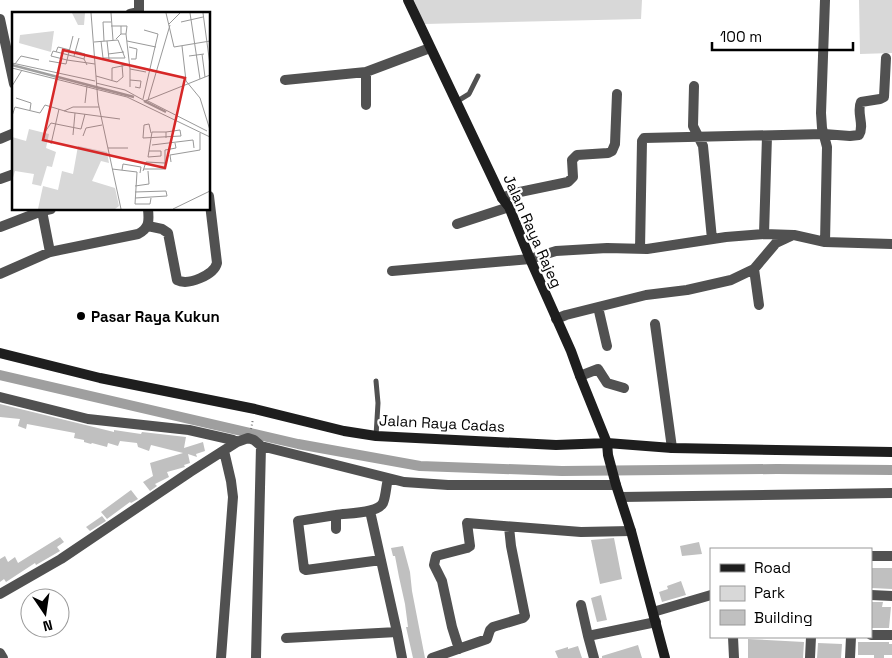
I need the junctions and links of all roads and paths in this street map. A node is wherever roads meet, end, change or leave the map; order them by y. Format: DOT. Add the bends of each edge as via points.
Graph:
graph roads {
  1 [pos="408,0"];
  2 [pos="825,0"];
  3 [pos="0,19"];
  4 [pos="9,39"];
  5 [pos="430,48"];
  6 [pos="886,58"];
  7 [pos="12,66"];
  8 [pos="366,72"];
  9 [pos="478,76"];
  10 [pos="285,80"];
  11 [pos="694,86"];
  12 [pos="617,94"];
  13 [pos="456,102"];
  14 [pos="366,106"];
  15 [pos="12,134"];
  16 [pos="824,134"];
  17 [pos="767,136"];
  18 [pos="698,137"];
  19 [pos="0,139"];
  20 [pos="12,175"];
  21 [pos="0,179"];
  22 [pos="502,198"];
  23 [pos="210,204"];
  24 [pos="509,208"];
  25 [pos="46,210"];
  26 [pos="148,210"];
  27 [pos="457,224"];
  28 [pos="148,226"];
  29 [pos="0,227"];
  30 [pos="764,234"];
  31 [pos="794,235"];
  32 [pos="712,239"];
  33 [pos="825,242"];
  34 [pos="892,244"];
  35 [pos="640,249"];
  36 [pos="50,252"];
  37 [pos="530,259"];
  38 [pos="754,269"];
  39 [pos="392,271"];
  40 [pos="0,274"];
  41 [pos="759,305"];
  42 [pos="598,307"];
  43 [pos="556,319"];
  44 [pos="655,324"];
  45 [pos="607,346"];
  46 [pos="0,353"];
  47 [pos="580,376"];
  48 [pos="376,381"];
  49 [pos="624,388"];
  50 [pos="0,397"];
  51 [pos="253,415"];
  52 [pos="376,436"];
  53 [pos="243,439"];
  54 [pos="607,443"];
  55 [pos="262,446"];
  56 [pos="672,448"];
  57 [pos="224,451"];
  58 [pos="892,452"];
  59 [pos="388,478"];
  60 [pos="615,483"];
  61 [pos="892,493"];
  62 [pos="620,497"];
  63 [pos="370,511"];
  64 [pos="336,515"];
  65 [pos="510,527"];
  66 [pos="336,529"];
  67 [pos="631,532"];
  68 [pos="872,556"];
  69 [pos="892,556"];
  70 [pos="381,560"];
  71 [pos="0,594"];
  72 [pos="872,595"];
  73 [pos="710,596"];
  74 [pos="892,596"];
  75 [pos="581,605"];
  76 [pos="654,617"];
  77 [pos="397,632"];
  78 [pos="872,635"];
  79 [pos="588,636"];
  80 [pos="892,636"];
  81 [pos="286,638"];
  82 [pos="733,638"];
  83 [pos="811,638"];
  84 [pos="851,638"];
  85 [pos="459,649"];
  86 [pos="0,653"];
  87 [pos="3,658"];
  88 [pos="221,658"];
  89 [pos="256,658"];
  90 [pos="402,658"];
  91 [pos="432,658"];
  92 [pos="594,658"];
  93 [pos="665,658"];
  94 [pos="734,658"];
  95 [pos="810,658"];
  96 [pos="850,658"];
  1 -- 5 [label="street, Jalan Raya Rajeg"];
  2 -- 16 [label="street" via="821,113"];
  3 -- 4 [label="street"];
  4 -- 7 [label="street"];
  5 -- 8 [label="street"];
  5 -- 13 [label="street, Jalan Raya Rajeg"];
  6 -- 16 [label="street" via="884,97 859,105 861,134"];
  8 -- 10 [label="street"];
  8 -- 14 [label="street"];
  9 -- 13 [label="lane" via="469,94"];
  11 -- 18 [label="street" via="693,126"];
  12 -- 22 [label="street" via="612,151 576,155 572,160 573,176 568,182"];
  13 -- 22 [label="street, Jalan Raya Rajeg"];
  15 -- 19 [label="street"];
  16 -- 17 [label="street"];
  16 -- 33 [label="street" via="827,147"];
  17 -- 18 [label="street"];
  17 -- 30 [label="street"];
  18 -- 32 [label="street" via="702,146"];
  18 -- 35 [label="street" via="646,137 642,141"];
  20 -- 21 [label="street"];
  22 -- 24 [label="street, Jalan Raya Rajeg"];
  23 -- 28 [label="street" via="217,262 204,277 185,282 176,280 168,233"];
  24 -- 27 [label="street"];
  24 -- 37 [label="street, Jalan Raya Rajeg"];
  25 -- 29 [label="street"];
  25 -- 36 [label="street"];
  26 -- 28 [label="street"];
  28 -- 36 [label="street" via="144,231 125,237"];
  30 -- 31 [label="street"];
  30 -- 32 [label="street"];
  31 -- 33 [label="street"];
  31 -- 38 [label="street" via="776,243"];
  32 -- 35 [label="street"];
  33 -- 34 [label="street"];
  35 -- 37 [label="street" via="565,250"];
  36 -- 40 [label="street"];
  37 -- 39 [label="street"];
  37 -- 43 [label="street, Jalan Raya Rajeg"];
  38 -- 41 [label="street"];
  38 -- 42 [label="street" via="731,280"];
  42 -- 43 [label="street"];
  42 -- 45 [label="street"];
  43 -- 47 [label="street, Jalan Raya Rajeg"];
  44 -- 56 [label="street"];
  46 -- 52 [label="street, Jalan Raya Cadas" via="100,378"];
  47 -- 49 [label="street" via="598,369 607,383"];
  47 -- 54 [label="street, Jalan Raya Rajeg"];
  48 -- 52 [label="lane"];
  50 -- 53 [label="street" via="88,419"];
  51 -- 53 [label="path"];
  52 -- 54 [label="street, Jalan Raya Cadas" via="556,444"];
  53 -- 55 [label="street" via="250,438"];
  53 -- 57 [label="street"];
  54 -- 56 [label="street, Jalan Raya Cadas"];
  54 -- 60 [label="street, Jalan Raya Rajeg"];
  55 -- 59 [label="street"];
  55 -- 89 [label="street"];
  56 -- 58 [label="street, Jalan Raya Cadas"];
  57 -- 71 [label="street" via="61,559"];
  57 -- 88 [label="street" via="233,497"];
  59 -- 60 [label="street" via="448,485"];
  59 -- 63 [label="street" via="382,503"];
  60 -- 62 [label="street, Jalan Raya Rajeg"];
  61 -- 62 [label="street"];
  62 -- 67 [label="street, Jalan Raya Rajeg"];
  63 -- 64 [label="street"];
  63 -- 70 [label="street"];
  64 -- 66 [label="street"];
  64 -- 70 [label="street" via="298,521 304,569"];
  65 -- 67 [label="street"];
  65 -- 85 [label="street" via="525,616 493,628 488,639"];
  65 -- 85 [label="street" via="467,524 470,546 434,559"];
  67 -- 76 [label="street, Jalan Raya Rajeg"];
  68 -- 69 [label="street"];
  70 -- 77 [label="street"];
  72 -- 74 [label="street"];
  73 -- 76 [label="street"];
  75 -- 79 [label="street"];
  76 -- 79 [label="street"];
  76 -- 93 [label="street, Jalan Raya Rajeg"];
  77 -- 81 [label="street"];
  77 -- 90 [label="street"];
  78 -- 80 [label="street"];
  79 -- 92 [label="street"];
  82 -- 94 [label="street"];
  83 -- 95 [label="street"];
  84 -- 96 [label="street"];
  85 -- 91 [label="street"];
  86 -- 87 [label="street"];
}
